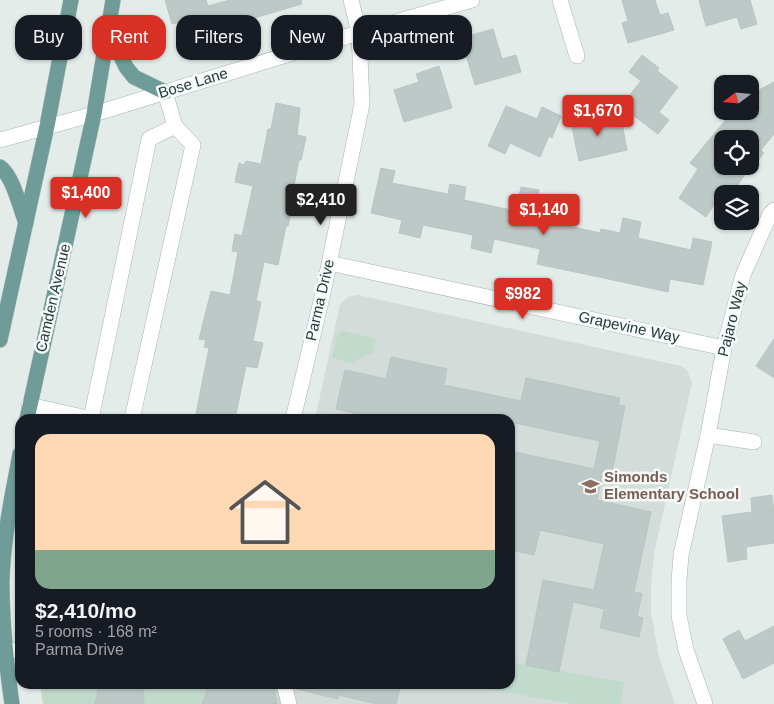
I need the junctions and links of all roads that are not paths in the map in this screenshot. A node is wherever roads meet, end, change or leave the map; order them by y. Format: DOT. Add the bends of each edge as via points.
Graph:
graph roads {
  1 [pos="71,0"];
  2 [pos="113,0"];
  3 [pos="350,0"];
  4 [pos="472,0"];
  5 [pos="560,0"];
  6 [pos="110,15"];
  7 [pos="354,15"];
  8 [pos="421,15"];
  9 [pos="353,35"];
  10 [pos="577,56"];
  11 [pos="103,60"];
  12 [pos="123,60"];
  13 [pos="360,60"];
  14 [pos="166,92"];
  15 [pos="94,114"];
  16 [pos="47,126"];
  17 [pos="175,126"];
  18 [pos="0,140"];
  19 [pos="0,167"];
  20 [pos="774,210"];
  21 [pos="26,223"];
  22 [pos="329,263"];
  23 [pos="0,340"];
  24 [pos="724,348"];
  25 [pos="28,412"];
  26 [pos="46,414"];
  27 [pos="92,414"];
  28 [pos="133,414"];
  29 [pos="294,414"];
  30 [pos="708,435"];
  31 [pos="754,442"];
  32 [pos="15,482"];
  33 [pos="4,650"];
  34 [pos="15,651"];
  35 [pos="285,689"];
  36 [pos="12,704"];
  37 [pos="289,704"];
  38 [pos="705,704"];
  1 -- 16 [label="main road"];
  2 -- 6 [label="main road, Camden Avenue"];
  3 -- 7 [label="street, Parma Drive"];
  4 -- 8 [label="street, Bose Lane"];
  5 -- 10 [label="street"];
  9 -- 14 [label="street, Bose Lane"];
  11 -- 15 [label="main road, Camden Avenue"];
  12 -- 14 [label="main road" via="134,77"];
  13 -- 22 [label="street, Parma Drive" via="362,104"];
  14 -- 15 [label="street, Bose Lane"];
  14 -- 17 [label="street"];
  15 -- 16 [label="street, Bose Lane"];
  15 -- 25 [label="main road, Camden Avenue"];
  16 -- 18 [label="street, Bose Lane"];
  16 -- 21 [label="main road"];
  17 -- 27 [label="street" via="149,139"];
  17 -- 28 [label="street" via="192,145"];
  19 -- 21 [label="main road" via="10,181"];
  20 -- 24 [label="street, Pajaro Way" via="742,275"];
  21 -- 23 [label="main road"];
  22 -- 24 [label="street, Grapevine Way"];
  22 -- 29 [label="street, Parma Drive"];
  24 -- 30 [label="street, Pajaro Way"];
  25 -- 26 [label="street"];
  30 -- 31 [label="street"];
  30 -- 38 [label="street, Pajaro Way" via="679,582 679,616 686,650"];
  32 -- 33 [label="main road" via="2,581"];
  33 -- 34 [label="street"];
  33 -- 36 [label="main road"];
  35 -- 37 [label="street"];
}
